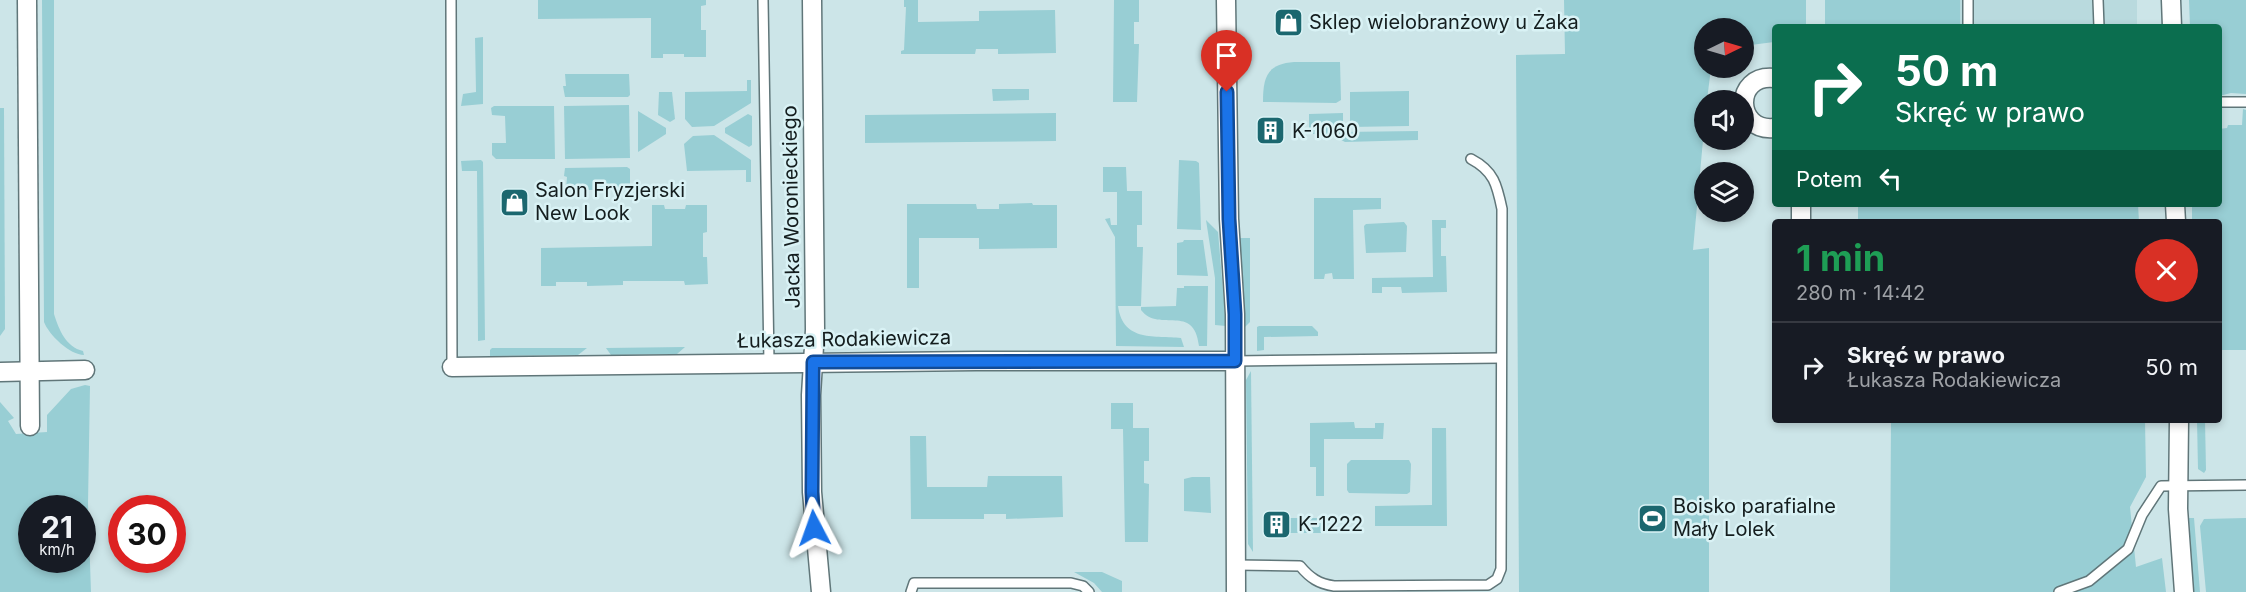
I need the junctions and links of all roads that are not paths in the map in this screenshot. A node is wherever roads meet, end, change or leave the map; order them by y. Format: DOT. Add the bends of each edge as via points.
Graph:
graph roads {
  1 [pos="27,0"];
  2 [pos="451,0"];
  3 [pos="763,0"];
  4 [pos="812,0"];
  5 [pos="1226,0"];
  6 [pos="1968,0"];
  7 [pos="2098,0"];
  8 [pos="2171,0"];
  9 [pos="1968,24"];
  10 [pos="2099,24"];
  11 [pos="2172,24"];
  12 [pos="1772,78"];
  13 [pos="2222,102"];
  14 [pos="2246,102"];
  15 [pos="1772,128"];
  16 [pos="1471,159"];
  17 [pos="1502,358"];
  18 [pos="1235,361"];
  19 [pos="769,362"];
  20 [pos="813,362"];
  21 [pos="452,367"];
  22 [pos="85,370"];
  23 [pos="0,372"];
  24 [pos="29,372"];
  25 [pos="2179,423"];
  26 [pos="30,426"];
  27 [pos="2246,484"];
  28 [pos="2178,486"];
  29 [pos="1235,565"];
  30 [pos="962,588"];
  31 [pos="1011,588"];
  32 [pos="1056,588"];
  33 [pos="821,592"];
  34 [pos="911,592"];
  35 [pos="1089,592"];
  36 [pos="1236,592"];
  37 [pos="2059,592"];
  38 [pos="2184,592"];
  1 -- 24 [label="street"];
  2 -- 21 [label="lane"];
  3 -- 19 [label="lane"];
  4 -- 20 [label="street, Jacka Woronieckiego"];
  5 -- 18 [label="street"];
  6 -- 9 [label="lane"];
  7 -- 10 [label="lane"];
  8 -- 11 [label="street"];
  12 -- 15 [label="street" via="1752,84 1744,97 1745,112 1754,124"];
  13 -- 14 [label="lane"];
  16 -- 17 [label="lane" via="1484,166 1495,182 1502,209"];
  17 -- 18 [label="lane"];
  17 -- 29 [label="lane" via="1501,569 1497,579 1488,585 1334,586 1314,580 1300,566"];
  18 -- 20 [label="street, Łukasza Rodakiewicza"];
  18 -- 29 [label="street"];
  19 -- 20 [label="street, Łukasza Rodakiewicza"];
  19 -- 21 [label="street, Łukasza Rodakiewicza"];
  20 -- 33 [label="street, Jacka Woronieckiego" via="812,492"];
  22 -- 24 [label="street"];
  23 -- 24 [label="street"];
  24 -- 26 [label="street"];
  25 -- 28 [label="street"];
  27 -- 28 [label="lane"];
  28 -- 37 [label="lane" via="2162,486 2142,515 2128,549 2089,581"];
  28 -- 38 [label="street"];
  29 -- 36 [label="street"];
  30 -- 31 [label="lane"];
  30 -- 34 [label="lane" via="914,584"];
  31 -- 32 [label="lane"];
  32 -- 35 [label="lane" via="1071,583"];
}
